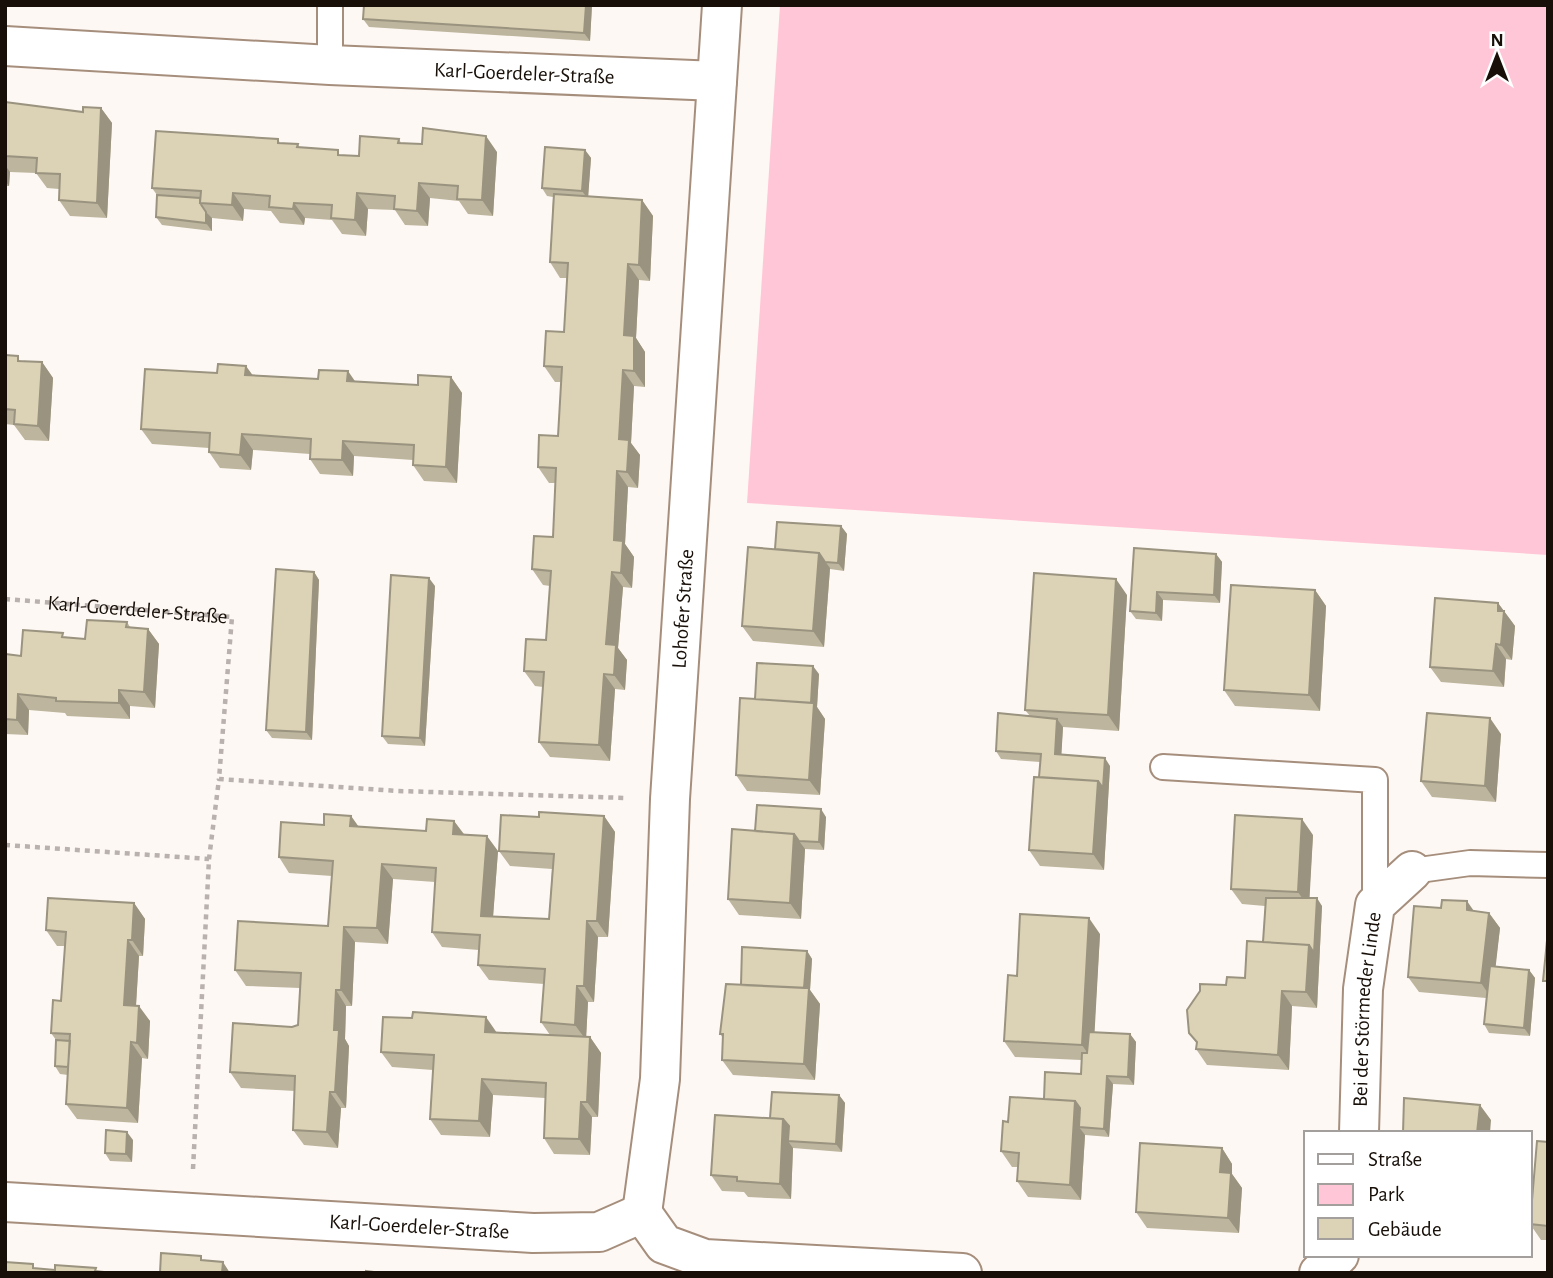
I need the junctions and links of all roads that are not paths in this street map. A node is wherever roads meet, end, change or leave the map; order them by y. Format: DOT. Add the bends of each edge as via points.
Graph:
graph roads {
  1 [pos="330,5"];
  2 [pos="722,5"];
  3 [pos="5,46"];
  4 [pos="330,65"];
  5 [pos="717,82"];
  6 [pos="1163,767"];
  7 [pos="1548,864"];
  8 [pos="1412,871"];
  9 [pos="1375,905"];
  10 [pos="1359,1131"];
  11 [pos="5,1202"];
  12 [pos="642,1213"];
  13 [pos="1337,1257"];
  14 [pos="962,1273"];
  15 [pos="1320,1273"];
  1 -- 4 [label="lane"];
  2 -- 5 [label="street, Lohofer Straße"];
  3 -- 4 [label="street, Karl-Goerdeler-Straße"];
  4 -- 5 [label="street, Karl-Goerdeler-Straße"];
  5 -- 12 [label="street, Lohofer Straße" via="670,799 660,1079"];
  6 -- 9 [label="lane" via="1375,780"];
  7 -- 8 [label="lane, Bei der Störmeder Linde" via="1469,863"];
  8 -- 9 [label="street, Bei der Störmeder Linde"];
  9 -- 10 [label="street, Bei der Störmeder Linde" via="1363,989"];
  11 -- 12 [label="street, Karl-Goerdeler-Straße" via="533,1233 599,1232"];
  12 -- 14 [label="street" via="664,1244 705,1259"];
  13 -- 15 [label="street"];
}
